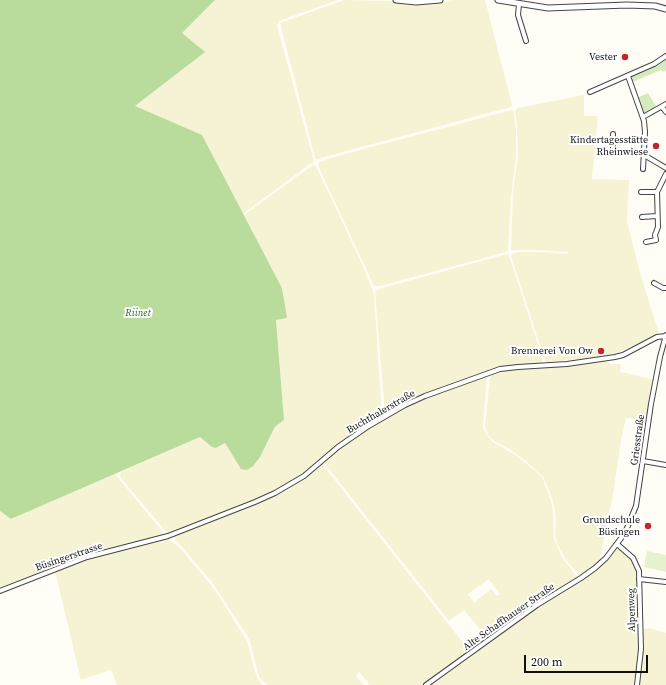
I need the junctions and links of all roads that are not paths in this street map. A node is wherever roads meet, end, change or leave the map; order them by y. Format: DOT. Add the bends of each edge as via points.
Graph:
graph roads {
  1 [pos="396,0"];
  2 [pos="440,0"];
  3 [pos="498,0"];
  4 [pos="519,4"];
  5 [pos="666,8"];
  6 [pos="526,41"];
  7 [pos="666,56"];
  8 [pos="628,76"];
  9 [pos="590,92"];
  10 [pos="664,105"];
  11 [pos="666,112"];
  12 [pos="643,117"];
  13 [pos="613,134"];
  14 [pos="644,153"];
  15 [pos="666,168"];
  16 [pos="643,169"];
  17 [pos="666,174"];
  18 [pos="641,192"];
  19 [pos="657,192"];
  20 [pos="657,216"];
  21 [pos="642,217"];
  22 [pos="646,242"];
  23 [pos="654,283"];
  24 [pos="666,288"];
  25 [pos="666,336"];
  26 [pos="643,461"];
  27 [pos="666,464"];
  28 [pos="168,536"];
  29 [pos="617,544"];
  30 [pos="639,579"];
  31 [pos="666,582"];
  32 [pos="0,591"];
  33 [pos="426,685"];
  34 [pos="637,685"];
  1 -- 2 [label="street"];
  3 -- 4 [label="street"];
  4 -- 5 [label="street" via="548,8 627,5"];
  4 -- 6 [label="street" via="518,15"];
  7 -- 8 [label="street"];
  8 -- 9 [label="street"];
  8 -- 12 [label="street"];
  10 -- 11 [label="street"];
  10 -- 12 [label="street"];
  12 -- 14 [label="street"];
  13 -- 14 [label="street" via="613,152"];
  14 -- 15 [label="street"];
  14 -- 16 [label="street"];
  17 -- 19 [label="street"];
  18 -- 19 [label="street"];
  19 -- 20 [label="street"];
  20 -- 21 [label="street"];
  20 -- 22 [label="street" via="656,240"];
  23 -- 24 [label="street"];
  25 -- 26 [label="street, Griesstraße" via="651,404"];
  25 -- 28 [label="street, Buchthalerstraße" via="657,337 615,357 500,369 425,396 367,426 304,476 280,490"];
  26 -- 27 [label="street"];
  26 -- 29 [label="street, Griesstraße" via="636,506 625,534"];
  28 -- 32 [label="street, Büsingerstrasse" via="87,557"];
  29 -- 30 [label="street, Alpenweg" via="633,558 639,571"];
  29 -- 33 [label="street, Alte Schaffhauser Straße" via="606,558 586,575 537,605"];
  30 -- 31 [label="street"];
  30 -- 34 [label="street, Alpenweg" via="641,649"];
}
